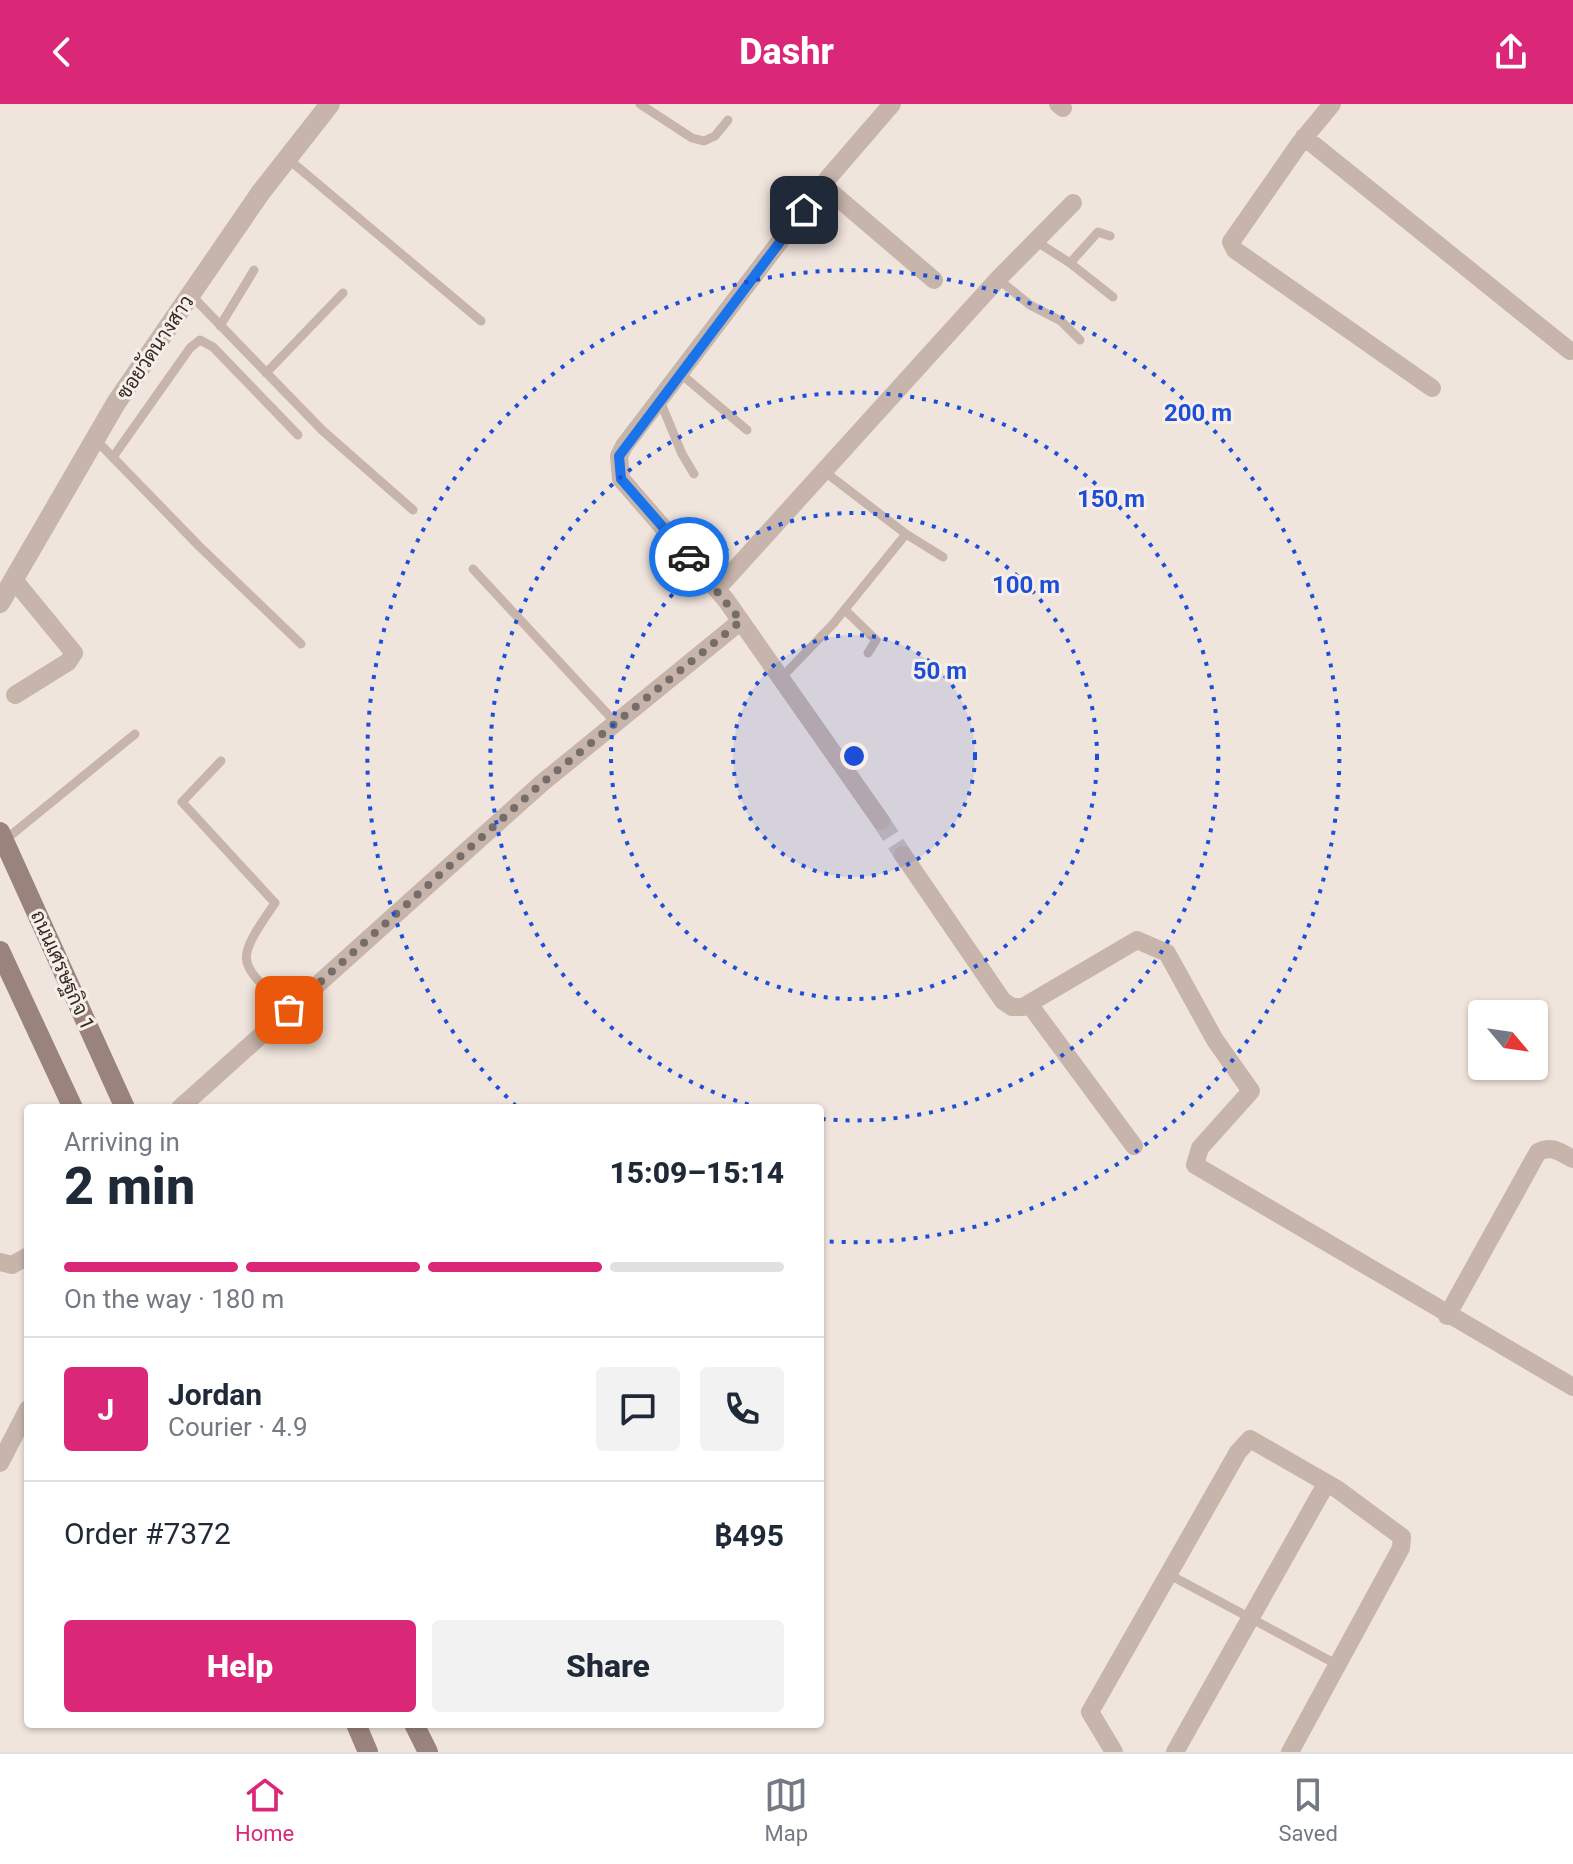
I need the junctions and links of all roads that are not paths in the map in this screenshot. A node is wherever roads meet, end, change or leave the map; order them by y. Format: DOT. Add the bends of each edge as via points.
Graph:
graph roads {
  1 [pos="330,104"];
  2 [pos="640,104"];
  3 [pos="892,104"];
  4 [pos="1332,104"];
  5 [pos="728,120"];
  6 [pos="1304,137"];
  7 [pos="287,158"];
  8 [pos="824,186"];
  9 [pos="1073,203"];
  10 [pos="1110,236"];
  11 [pos="1037,242"];
  12 [pos="1070,263"];
  13 [pos="254,270"];
  14 [pos="998,279"];
  15 [pos="934,280"];
  16 [pos="343,293"];
  17 [pos="190,294"];
  18 [pos="1113,297"];
  19 [pos="481,321"];
  20 [pos="220,326"];
  21 [pos="1080,340"];
  22 [pos="1570,351"];
  23 [pos="266,373"];
  24 [pos="681,374"];
  25 [pos="1432,388"];
  26 [pos="659,398"];
  27 [pos="747,430"];
  28 [pos="298,435"];
  29 [pos="95,439"];
  30 [pos="113,457"];
  31 [pos="825,472"];
  32 [pos="694,474"];
  33 [pos="413,510"];
  34 [pos="906,534"];
  35 [pos="943,557"];
  36 [pos="473,569"];
  37 [pos="14,580"];
  38 [pos="717,589"];
  39 [pos="0,603"];
  40 [pos="845,610"];
  41 [pos="741,621"];
  42 [pos="301,644"];
  43 [pos="868,653"];
  44 [pos="783,676"];
  45 [pos="15,695"];
  46 [pos="615,722"];
  47 [pos="135,734"];
  48 [pos="221,761"];
  49 [pos="881,821"];
  50 [pos="2,836"];
  51 [pos="903,855"];
  52 [pos="0,951"];
  53 [pos="1029,1004"];
  54 [pos="289,1010"];
  55 [pos="71,1104"];
  56 [pos="123,1104"];
  57 [pos="184,1104"];
  58 [pos="1134,1146"];
  59 [pos="1573,1159"];
  60 [pos="24,1258"];
  61 [pos="0,1262"];
  62 [pos="1447,1316"];
  63 [pos="1573,1387"];
  64 [pos="24,1417"];
  65 [pos="0,1463"];
  66 [pos="1326,1484"];
  67 [pos="1168,1574"];
  68 [pos="1250,1618"];
  69 [pos="1336,1664"];
  70 [pos="358,1728"];
  71 [pos="416,1728"];
  72 [pos="368,1752"];
  73 [pos="428,1752"];
  74 [pos="1114,1752"];
  75 [pos="1175,1752"];
  76 [pos="1290,1752"];
  1 -- 7 [label="street, ซอยวัดนางสาว"];
  2 -- 5 [label="lane" via="704,141"];
  3 -- 8 [label="street"];
  4 -- 6 [label="street"];
  6 -- 22 [label="street"];
  6 -- 25 [label="street" via="1231,242 1235,250"];
  7 -- 17 [label="street, ซอยวัดนางสาว"];
  7 -- 19 [label="lane"];
  8 -- 15 [label="street"];
  8 -- 24 [label="street"];
  9 -- 11 [label="street"];
  10 -- 12 [label="lane" via="1098,232"];
  11 -- 12 [label="lane"];
  11 -- 14 [label="street"];
  12 -- 18 [label="lane"];
  13 -- 20 [label="lane"];
  14 -- 21 [label="lane"];
  14 -- 31 [label="street"];
  16 -- 23 [label="lane"];
  17 -- 20 [label="lane"];
  17 -- 29 [label="street, ซอยวัดนางสาว"];
  20 -- 23 [label="lane"];
  23 -- 33 [label="lane"];
  24 -- 26 [label="street"];
  24 -- 27 [label="lane"];
  26 -- 32 [label="lane"];
  26 -- 38 [label="street" via="619,456 621,479"];
  28 -- 30 [label="lane" via="213,347 200,340"];
  29 -- 30 [label="lane"];
  29 -- 37 [label="street, ซอยวัดนางสาว"];
  30 -- 42 [label="lane"];
  31 -- 34 [label="lane"];
  31 -- 38 [label="street"];
  34 -- 35 [label="lane"];
  34 -- 40 [label="lane"];
  36 -- 46 [label="lane"];
  37 -- 39 [label="street, ซอยวัดนางสาว"];
  37 -- 45 [label="street" via="74,653"];
  38 -- 41 [label="street"];
  40 -- 43 [label="lane" via="873,633 876,640"];
  40 -- 44 [label="lane"];
  41 -- 44 [label="street"];
  41 -- 46 [label="street"];
  44 -- 49 [label="street"];
  46 -- 54 [label="street"];
  47 -- 50 [label="lane"];
  48 -- 54 [label="lane" via="182,802 275,903 247,944 245,958 249,972"];
  50 -- 56 [label="main road, ถนนเศรษฐกิจ 1"];
  51 -- 53 [label="street" via="1003,1001 1012,1007"];
  52 -- 55 [label="main road" via="13,990"];
  53 -- 58 [label="street"];
  53 -- 62 [label="street" via="1137,940 1167,953 1215,1040 1251,1091 1200,1148 1195,1165"];
  54 -- 57 [label="street"];
  59 -- 62 [label="street" via="1556,1149 1538,1152"];
  60 -- 61 [label="street" via="12,1265"];
  62 -- 63 [label="street"];
  64 -- 65 [label="street"];
  66 -- 67 [label="street" via="1250,1439"];
  66 -- 68 [label="street"];
  66 -- 69 [label="street" via="1402,1537 1401,1548"];
  67 -- 68 [label="lane"];
  67 -- 74 [label="street" via="1090,1712"];
  68 -- 69 [label="lane"];
  68 -- 75 [label="street"];
  69 -- 76 [label="street"];
  70 -- 72 [label="main road"];
  71 -- 73 [label="main road"];
}
